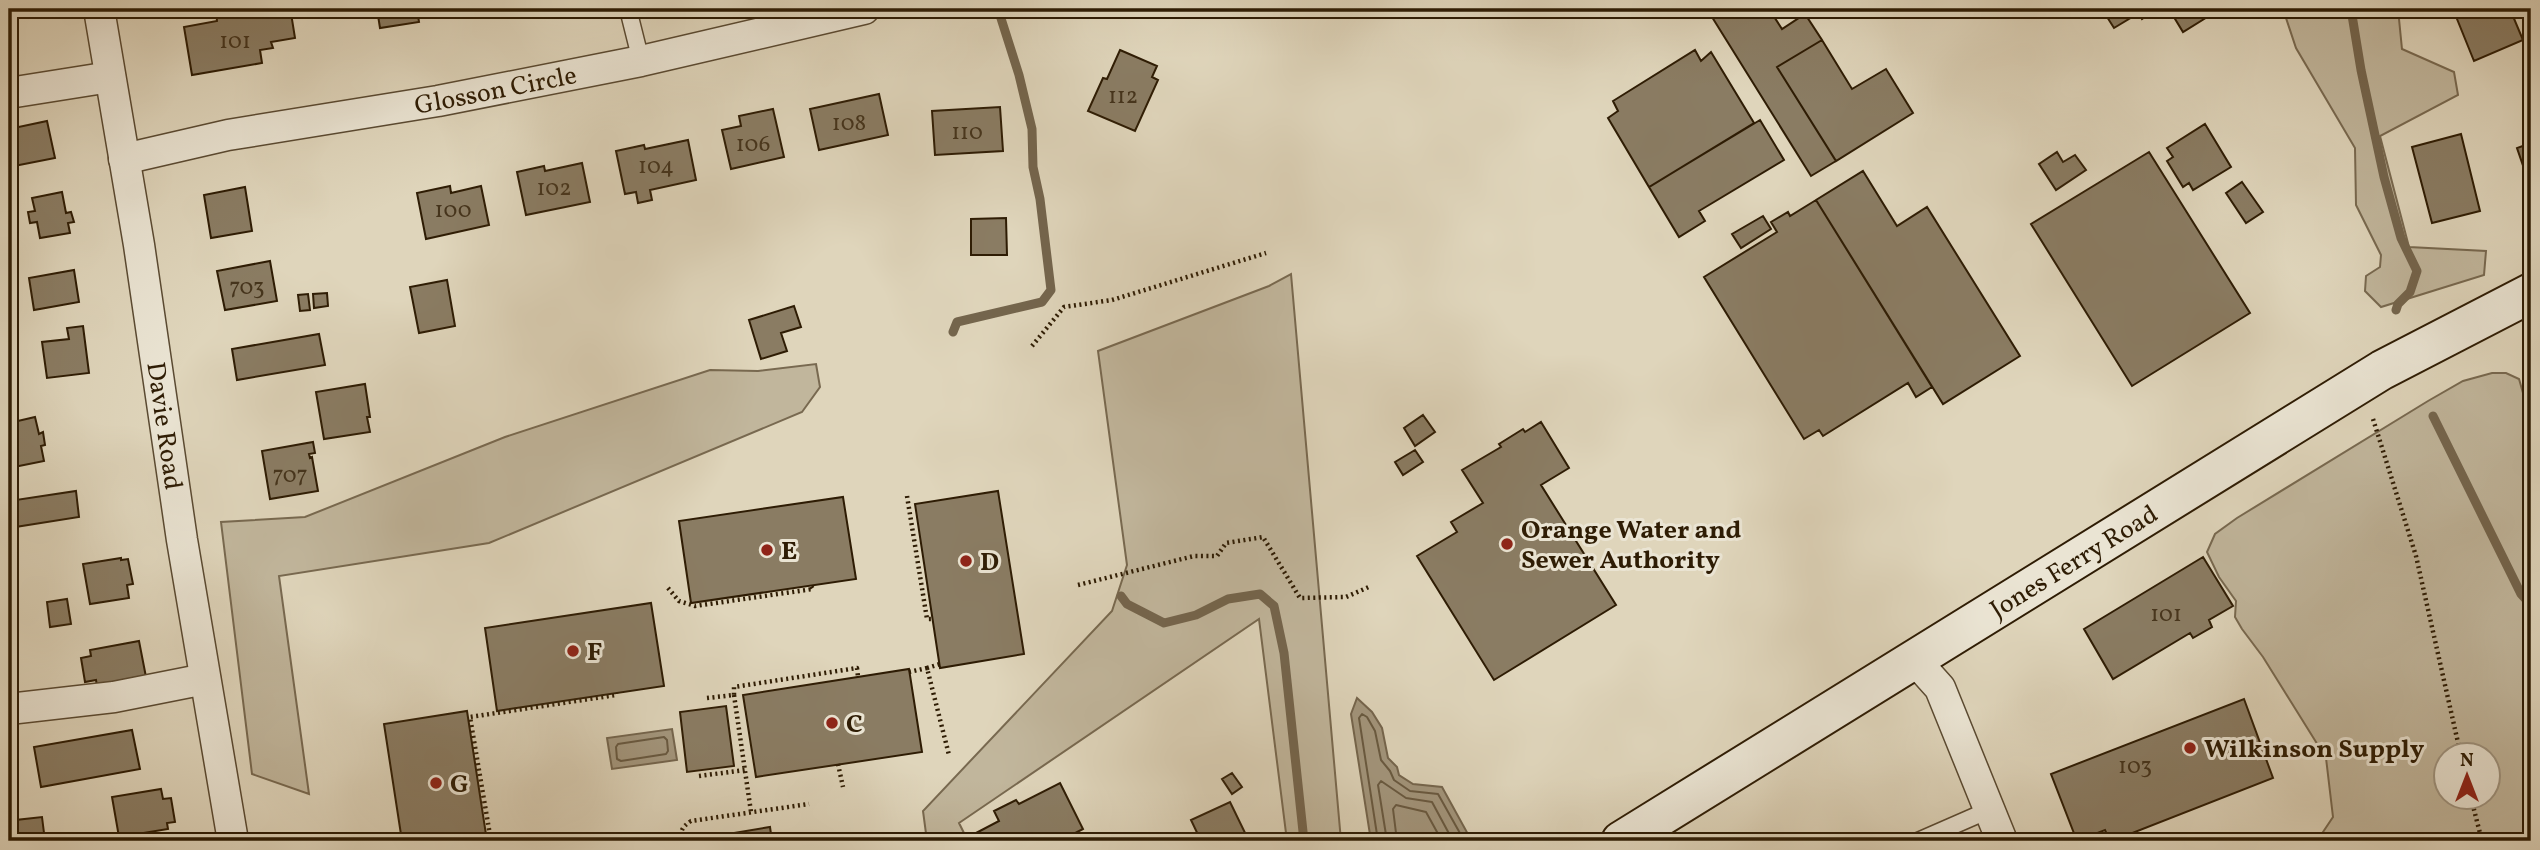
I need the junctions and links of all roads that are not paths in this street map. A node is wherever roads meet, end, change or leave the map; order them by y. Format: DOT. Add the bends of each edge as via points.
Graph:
graph roads {
  1 [pos="99,9"];
  2 [pos="628,9"];
  3 [pos="864,9"];
  4 [pos="641,61"];
  5 [pos="110,77"];
  6 [pos="9,93"];
  7 [pos="124,159"];
  8 [pos="2531,293"];
  9 [pos="1914,659"];
  10 [pos="205,679"];
  11 [pos="9,709"];
  12 [pos="1989,810"];
  13 [pos="233,841"];
  14 [pos="1621,841"];
  15 [pos="1918,841"];
  16 [pos="2002,841"];
  1 -- 5 [label="street, Davie Road"];
  2 -- 4 [label="lane"];
  3 -- 4 [label="street, Glosson Circle"];
  4 -- 7 [label="street, Glosson Circle" via="229,135"];
  5 -- 6 [label="street"];
  5 -- 7 [label="street, Davie Road"];
  7 -- 10 [label="street, Davie Road"];
  8 -- 9 [label="main road, Jones Ferry Road" via="2382,370"];
  9 -- 12 [label="street" via="1940,688"];
  9 -- 14 [label="main road, Jones Ferry Road"];
  10 -- 11 [label="street" via="114,698"];
  10 -- 13 [label="street, Davie Road"];
  12 -- 15 [label="lane"];
  12 -- 16 [label="street"];
}
